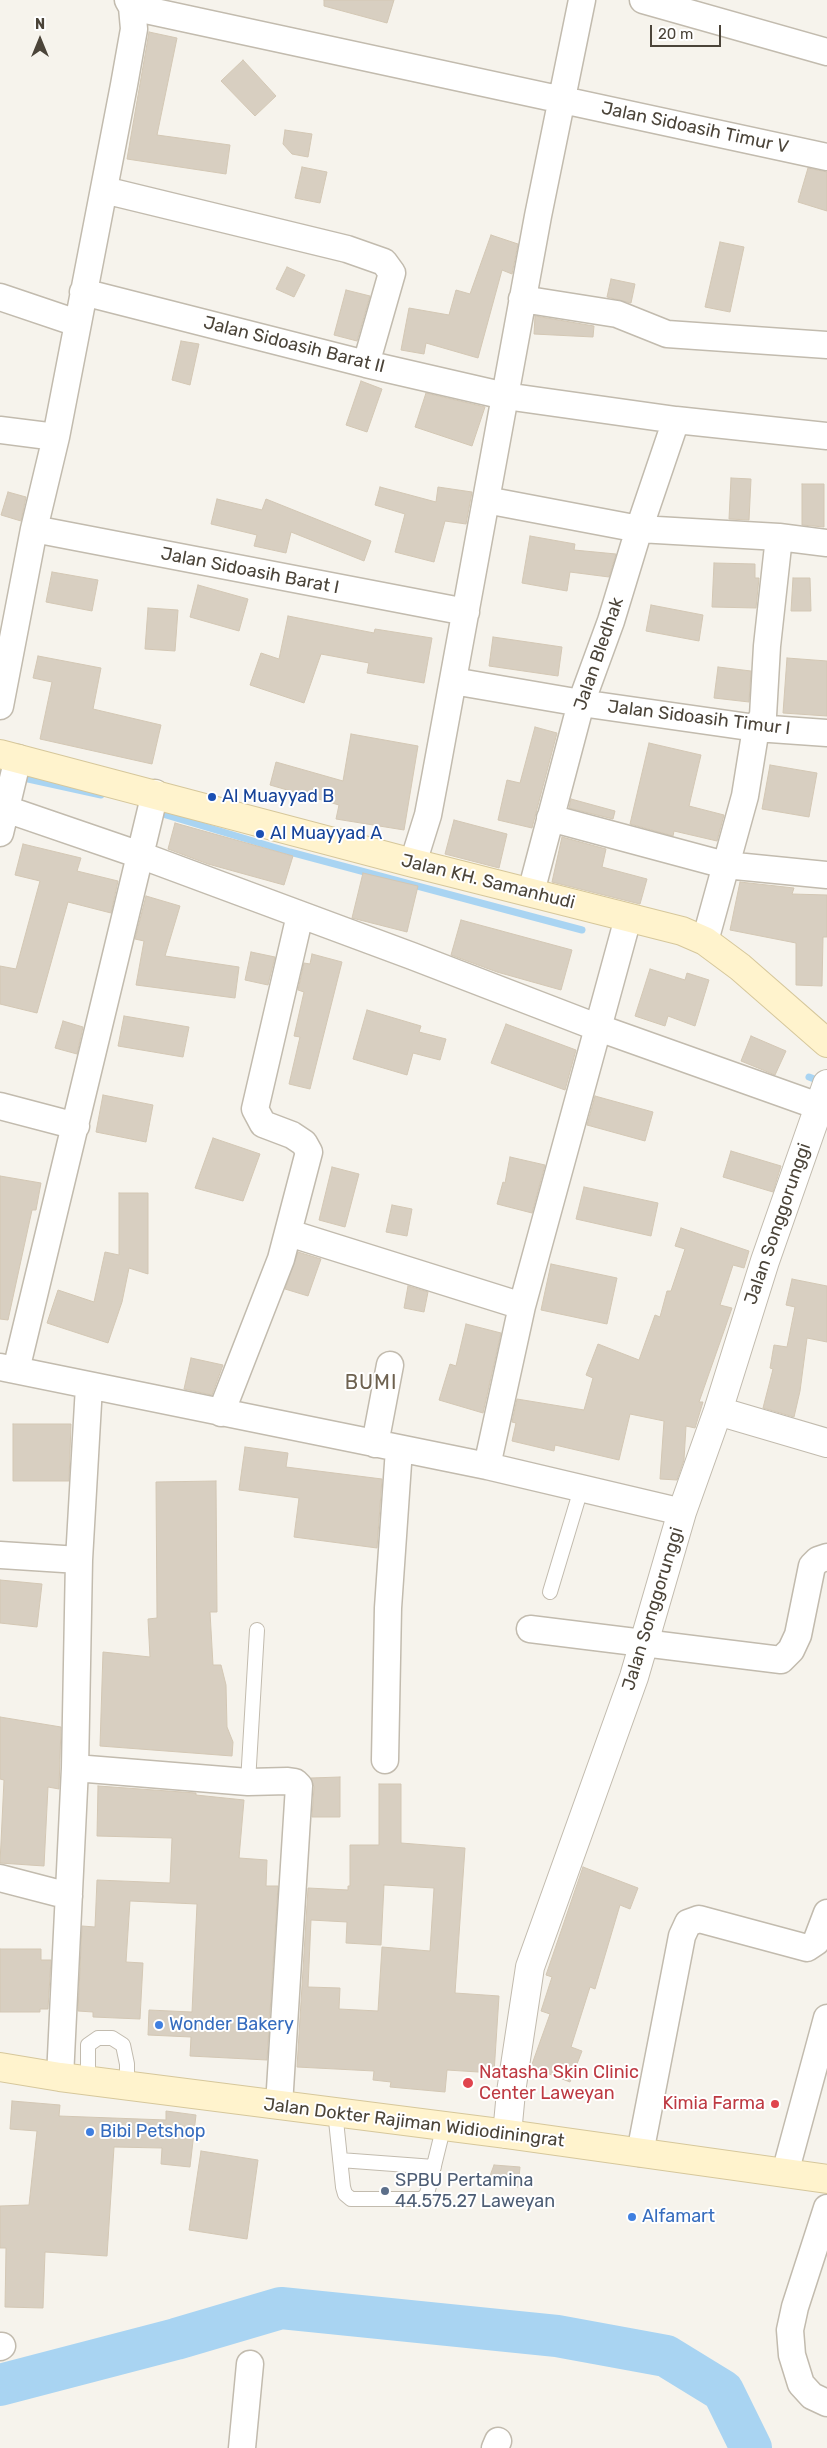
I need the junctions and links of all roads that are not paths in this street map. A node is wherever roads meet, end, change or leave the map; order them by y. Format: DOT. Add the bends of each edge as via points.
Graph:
graph roads {
  1 [pos="582,0"];
  2 [pos="643,0"];
  3 [pos="130,3"];
  4 [pos="688,6"];
  5 [pos="827,52"];
  6 [pos="563,100"];
  7 [pos="827,157"];
  8 [pos="104,190"];
  9 [pos="83,292"];
  10 [pos="0,296"];
  11 [pos="522,300"];
  12 [pos="77,323"];
  13 [pos="827,345"];
  14 [pos="366,364"];
  15 [pos="505,396"];
  16 [pos="676,420"];
  17 [pos="0,430"];
  18 [pos="56,436"];
  19 [pos="827,436"];
  20 [pos="486,500"];
  21 [pos="34,529"];
  22 [pos="639,529"];
  23 [pos="779,537"];
  24 [pos="827,543"];
  25 [pos="466,612"];
  26 [pos="453,681"];
  27 [pos="581,703"];
  28 [pos="0,706"];
  29 [pos="756,728"];
  30 [pos="827,733"];
  31 [pos="9,756"];
  32 [pos="152,808"];
  33 [pos="2,816"];
  34 [pos="550,818"];
  35 [pos="140,855"];
  36 [pos="413,863"];
  37 [pos="725,865"];
  38 [pos="827,875"];
  39 [pos="531,892"];
  40 [pos="300,914"];
  41 [pos="628,918"];
  42 [pos="705,941"];
  43 [pos="599,1028"];
  44 [pos="827,1043"];
  45 [pos="823,1093"];
  46 [pos="0,1106"];
  47 [pos="76,1126"];
  48 [pos="290,1233"];
  49 [pos="522,1306"];
  50 [pos="390,1365"];
  51 [pos="8,1368"];
  52 [pos="89,1386"];
  53 [pos="718,1411"];
  54 [pos="221,1413"];
  55 [pos="827,1443"];
  56 [pos="387,1447"];
  57 [pos="487,1466"];
  58 [pos="581,1489"];
  59 [pos="682,1512"];
  60 [pos="0,1555"];
  61 [pos="827,1557"];
  62 [pos="79,1560"];
  63 [pos="550,1592"];
  64 [pos="257,1630"];
  65 [pos="530,1630"];
  66 [pos="644,1644"];
  67 [pos="385,1760"];
  68 [pos="76,1768"];
  69 [pos="248,1782"];
  70 [pos="0,1878"];
  71 [pos="69,1896"];
  72 [pos="827,1913"];
  73 [pos="827,2018"];
  74 [pos="0,2067"];
  75 [pos="60,2077"];
  76 [pos="88,2079"];
  77 [pos="127,2085"];
  78 [pos="279,2106"];
  79 [pos="335,2111"];
  80 [pos="444,2125"];
  81 [pos="508,2134"];
  82 [pos="640,2153"];
  83 [pos="340,2160"];
  84 [pos="434,2168"];
  85 [pos="785,2173"];
  86 [pos="827,2179"];
  87 [pos="827,2208"];
  88 [pos="250,2364"];
  89 [pos="827,2403"];
  90 [pos="242,2448"];
  1 -- 6 [label="street"];
  2 -- 4 [label="street"];
  3 -- 6 [label="street, Jalan Sidoasih Timur V"];
  3 -- 8 [label="street" via="134,29"];
  4 -- 5 [label="street"];
  6 -- 7 [label="street, Jalan Sidoasih Timur V"];
  6 -- 11 [label="street"];
  8 -- 9 [label="street"];
  8 -- 14 [label="street" via="347,249 384,262 392,273"];
  9 -- 12 [label="street"];
  9 -- 14 [label="street, Jalan Sidoasih Barat II"];
  10 -- 12 [label="street"];
  11 -- 13 [label="street" via="617,314 667,334"];
  11 -- 15 [label="street"];
  12 -- 18 [label="street"];
  14 -- 15 [label="street, Jalan Sidoasih Barat II"];
  15 -- 16 [label="street, Jalan Sidoasih Barat II"];
  15 -- 20 [label="street"];
  16 -- 19 [label="street, Jalan Sidoasih Barat II"];
  16 -- 22 [label="street, Jalan Bledhak"];
  17 -- 18 [label="street"];
  18 -- 21 [label="street"];
  20 -- 22 [label="street"];
  20 -- 25 [label="street"];
  21 -- 25 [label="street, Jalan Sidoasih Barat I"];
  21 -- 28 [label="street"];
  22 -- 23 [label="street"];
  22 -- 27 [label="street, Jalan Bledhak" via="611,621"];
  23 -- 24 [label="street"];
  23 -- 29 [label="street" via="763,716"];
  25 -- 26 [label="street"];
  26 -- 27 [label="street, Jalan Sidoasih Timur I"];
  26 -- 36 [label="street" via="428,815"];
  27 -- 29 [label="street, Jalan Sidoasih Timur I"];
  27 -- 34 [label="street, Jalan Bledhak"];
  29 -- 30 [label="street, Jalan Sidoasih Timur I"];
  29 -- 37 [label="street" via="745,796"];
  31 -- 32 [label="main road, Jalan KH. Samanhudi"];
  31 -- 33 [label="street"];
  32 -- 35 [label="street"];
  32 -- 36 [label="main road, Jalan KH. Samanhudi"];
  33 -- 35 [label="street"];
  34 -- 37 [label="street"];
  34 -- 39 [label="street, Jalan Bledhak"];
  35 -- 40 [label="street"];
  35 -- 47 [label="street"];
  36 -- 39 [label="main road, Jalan KH. Samanhudi"];
  37 -- 38 [label="street"];
  37 -- 42 [label="street"];
  39 -- 41 [label="main road, Jalan KH. Samanhudi"];
  40 -- 43 [label="street"];
  40 -- 48 [label="street" via="255,1109 263,1124 292,1134 304,1143 309,1152"];
  41 -- 42 [label="main road, Jalan KH. Samanhudi" via="682,931"];
  41 -- 43 [label="street"];
  42 -- 44 [label="main road, Jalan KH. Samanhudi" via="773,994"];
  43 -- 45 [label="street"];
  43 -- 49 [label="street"];
  45 -- 53 [label="street, Jalan Songgorunggi"];
  46 -- 47 [label="street"];
  47 -- 51 [label="street"];
  48 -- 49 [label="street"];
  48 -- 54 [label="street"];
  49 -- 57 [label="street"];
  50 -- 56 [label="street"];
  51 -- 52 [label="street"];
  52 -- 54 [label="street"];
  52 -- 62 [label="street"];
  53 -- 55 [label="street"];
  53 -- 59 [label="street, Jalan Songgorunggi"];
  54 -- 56 [label="street"];
  56 -- 57 [label="street"];
  56 -- 67 [label="street"];
  57 -- 58 [label="street"];
  58 -- 59 [label="street"];
  58 -- 63 [label="lane"];
  59 -- 66 [label="street, Jalan Songgorunggi"];
  60 -- 62 [label="street"];
  61 -- 66 [label="street" via="812,1566 798,1635 791,1650 781,1660"];
  62 -- 68 [label="street"];
  64 -- 69 [label="lane"];
  65 -- 66 [label="street"];
  66 -- 81 [label="street, Jalan Songgorunggi" via="530,1967 511,2092"];
  68 -- 69 [label="street"];
  68 -- 71 [label="street"];
  69 -- 78 [label="street" via="288,1781 298,1786"];
  70 -- 71 [label="street"];
  71 -- 75 [label="street"];
  72 -- 82 [label="street" via="816,1942 807,1948 699,1919 684,1928"];
  73 -- 85 [label="street"];
  74 -- 75 [label="main road, Jalan Dokter Rajiman Widiodiningrat"];
  75 -- 76 [label="main road, Jalan Dokter Rajiman Widiodiningrat"];
  76 -- 77 [label="main road, Jalan Dokter Rajiman Widiodiningrat"];
  76 -- 77 [label="lane" via="88,2045 98,2038 112,2038 123,2045"];
  77 -- 78 [label="main road, Jalan Dokter Rajiman Widiodiningrat"];
  78 -- 79 [label="main road, Jalan Dokter Rajiman Widiodiningrat"];
  79 -- 80 [label="main road, Jalan Dokter Rajiman Widiodiningrat"];
  79 -- 83 [label="lane"];
  80 -- 81 [label="main road, Jalan Dokter Rajiman Widiodiningrat"];
  80 -- 84 [label="lane"];
  81 -- 82 [label="main road, Jalan Dokter Rajiman Widiodiningrat"];
  82 -- 85 [label="main road, Jalan Dokter Rajiman Widiodiningrat"];
  83 -- 84 [label="lane"];
  83 -- 84 [label="lane" via="343,2187 351,2199 422,2200 427,2194"];
  85 -- 86 [label="main road, Jalan Dokter Rajiman Widiodiningrat"];
  87 -- 89 [label="street" via="790,2330 792,2355 801,2384 812,2396"];
  88 -- 90 [label="street"];
}
